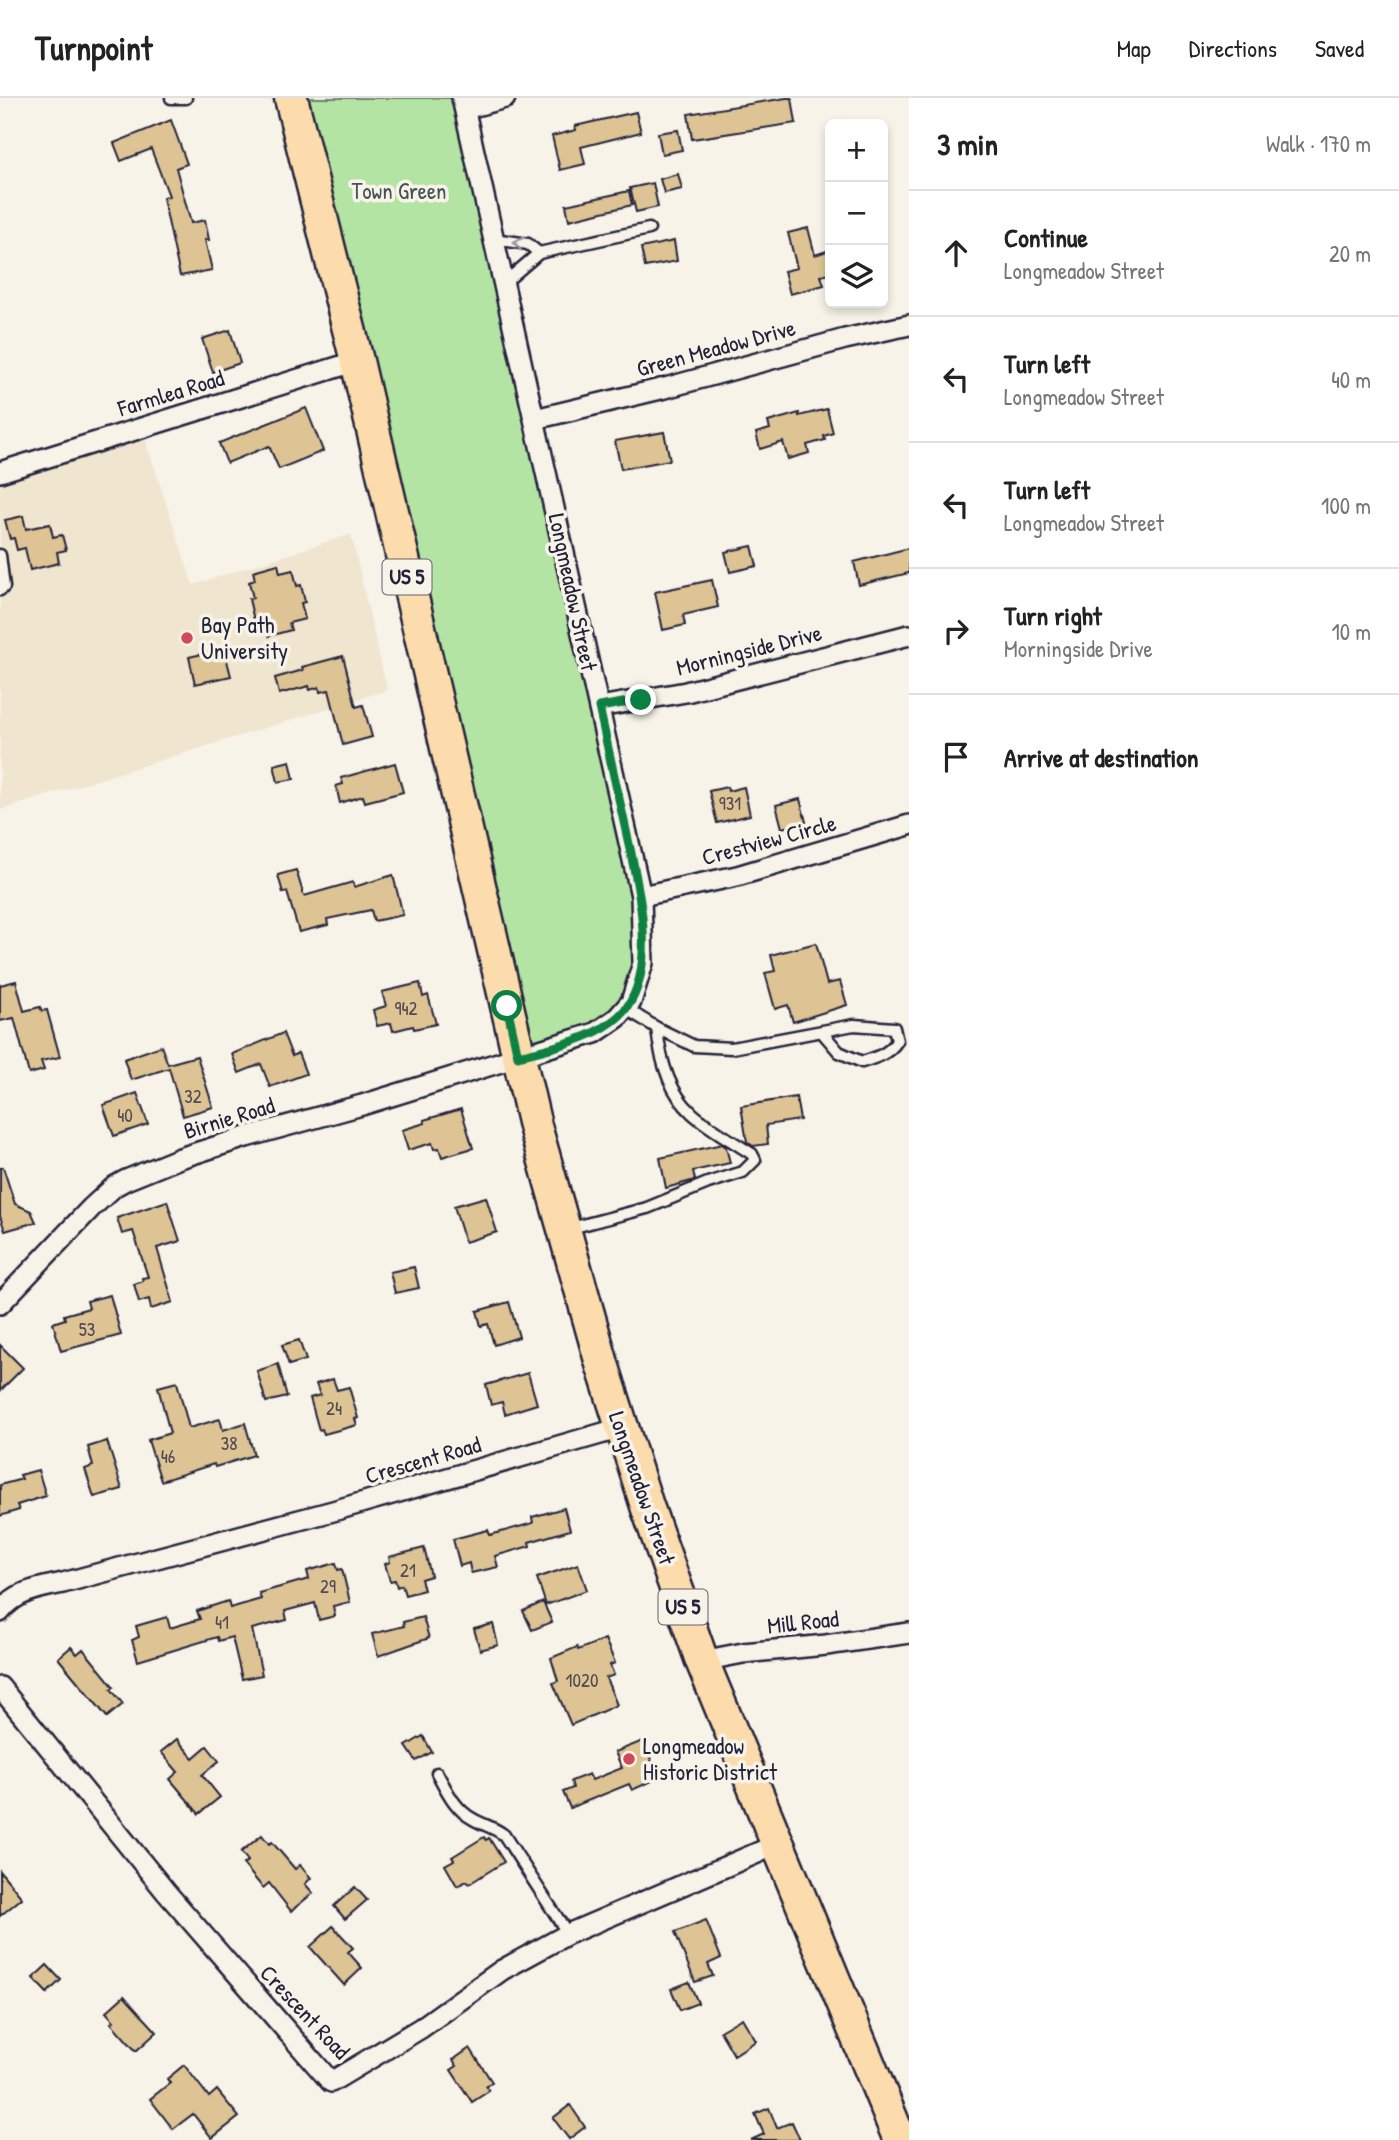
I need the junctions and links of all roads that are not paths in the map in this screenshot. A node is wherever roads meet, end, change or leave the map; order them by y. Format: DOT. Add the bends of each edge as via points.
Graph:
graph roads {
  1 [pos="171,98"];
  2 [pos="186,98"];
  3 [pos="291,98"];
  4 [pos="505,98"];
  5 [pos="464,104"];
  6 [pos="649,229"];
  7 [pos="494,239"];
  8 [pos="539,253"];
  9 [pos="505,284"];
  10 [pos="909,325"];
  11 [pos="357,361"];
  12 [pos="535,419"];
  13 [pos="0,471"];
  14 [pos="0,555"];
  15 [pos="0,590"];
  16 [pos="909,635"];
  17 [pos="599,707"];
  18 [pos="909,825"];
  19 [pos="640,896"];
  20 [pos="625,1008"];
  21 [pos="657,1028"];
  22 [pos="822,1032"];
  23 [pos="518,1056"];
  24 [pos="563,1230"];
  25 [pos="0,1304"];
  26 [pos="621,1428"];
  27 [pos="0,1612"];
  28 [pos="909,1633"];
  29 [pos="702,1661"];
  30 [pos="0,1687"];
  31 [pos="437,1773"];
  32 [pos="778,1844"];
  33 [pos="568,1934"];
  34 [pos="900,2140"];
  1 -- 2 [label="lane"];
  3 -- 11 [label="main road, Longmeadow Street / US 5"];
  4 -- 5 [label="street"];
  5 -- 7 [label="street, Longmeadow Street"];
  6 -- 8 [label="lane"];
  8 -- 7 [label="lane, one-way" via="528,244"];
  7 -- 9 [label="street, Longmeadow Street"];
  8 -- 9 [label="lane"];
  9 -- 12 [label="street, Longmeadow Street"];
  10 -- 12 [label="street, Green Meadow Drive"];
  11 -- 13 [label="street, Farmlea Road"];
  11 -- 23 [label="main road, Longmeadow Street / US 5"];
  12 -- 17 [label="street, Longmeadow Street"];
  14 -- 15 [label="lane" via="4,587"];
  16 -- 17 [label="street, Morningside Drive" via="697,690"];
  17 -- 19 [label="street, Longmeadow Street"];
  18 -- 19 [label="street, Crestview Circle" via="748,873"];
  19 -- 20 [label="street, Longmeadow Street" via="643,963"];
  20 -- 21 [label="lane"];
  20 -- 23 [label="street, Longmeadow Street" via="595,1033"];
  21 -- 22 [label="lane" via="694,1046 732,1048"];
  21 -- 24 [label="lane" via="659,1051 678,1099 755,1160 743,1172 647,1208"];
  22 -- 22 [label="lane" via="839,1052 862,1062 877,1058 897,1041 894,1028 882,1026 854,1025"];
  23 -- 24 [label="main road, Longmeadow Street / US 5"];
  23 -- 25 [label="street, Birnie Road" via="213,1147 127,1180 91,1208"];
  24 -- 26 [label="main road, Longmeadow Street / US 5"];
  26 -- 27 [label="street, Crescent Road" via="287,1524 30,1590 9,1601"];
  26 -- 29 [label="main road, Longmeadow Street / US 5"];
  28 -- 29 [label="street, Mill Road"];
  29 -- 32 [label="main road, Longmeadow Street / US 5"];
  30 -- 33 [label="street, Crescent Road" via="166,1892 331,2082 421,2028 502,1970"];
  31 -- 33 [label="lane" via="461,1810 504,1835"];
  32 -- 33 [label="street, Crescent Road"];
  32 -- 34 [label="main road, Longmeadow Street / US 5"];
}
